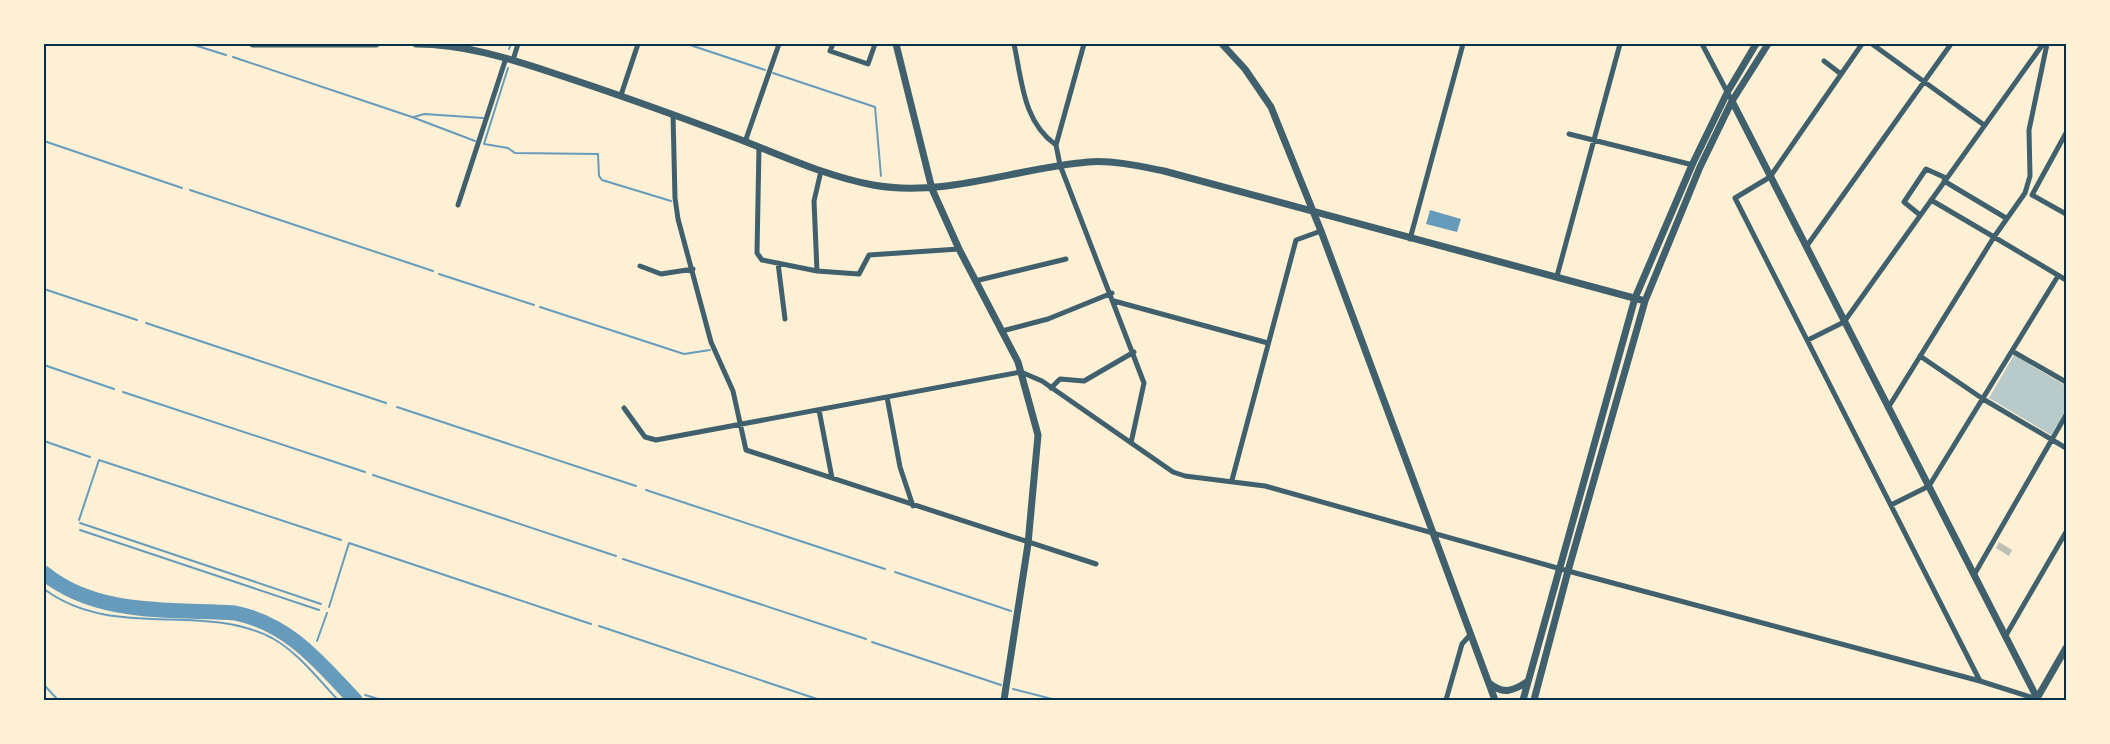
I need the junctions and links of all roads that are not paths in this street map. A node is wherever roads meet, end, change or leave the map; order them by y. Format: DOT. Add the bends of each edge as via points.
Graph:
graph roads {
  1 [pos="253,44"];
  2 [pos="376,44"];
  3 [pos="416,44"];
  4 [pos="518,44"];
  5 [pos="638,44"];
  6 [pos="779,44"];
  7 [pos="833,44"];
  8 [pos="875,44"];
  9 [pos="896,44"];
  10 [pos="1014,44"];
  11 [pos="1084,44"];
  12 [pos="1222,44"];
  13 [pos="1463,44"];
  14 [pos="1620,44"];
  15 [pos="1702,44"];
  16 [pos="1756,44"];
  17 [pos="1768,44"];
  18 [pos="1862,44"];
  19 [pos="1872,44"];
  20 [pos="1951,44"];
  21 [pos="2045,44"];
  22 [pos="509,59"];
  23 [pos="1824,61"];
  24 [pos="1841,75"];
  25 [pos="1924,81"];
  26 [pos="1728,91"];
  27 [pos="621,95"];
  28 [pos="1732,101"];
  29 [pos="673,114"];
  30 [pos="1984,125"];
  31 [pos="2067,133"];
  32 [pos="1569,134"];
  33 [pos="1595,140"];
  34 [pos="745,142"];
  35 [pos="1056,146"];
  36 [pos="759,147"];
  37 [pos="1060,165"];
  38 [pos="1692,165"];
  39 [pos="1701,167"];
  40 [pos="821,171"];
  41 [pos="1770,177"];
  42 [pos="1945,180"];
  43 [pos="932,189"];
  44 [pos="2028,194"];
  45 [pos="1931,200"];
  46 [pos="458,206"];
  47 [pos="1314,212"];
  48 [pos="2067,214"];
  49 [pos="1920,215"];
  50 [pos="2006,218"];
  51 [pos="1321,231"];
  52 [pos="1994,237"];
  53 [pos="1410,239"];
  54 [pos="1806,247"];
  55 [pos="959,249"];
  56 [pos="1066,259"];
  57 [pos="778,263"];
  58 [pos="640,266"];
  59 [pos="693,269"];
  60 [pos="817,271"];
  61 [pos="1557,276"];
  62 [pos="2058,276"];
  63 [pos="2067,280"];
  64 [pos="975,281"];
  65 [pos="1112,293"];
  66 [pos="1635,298"];
  67 [pos="1114,301"];
  68 [pos="1645,301"];
  69 [pos="785,319"];
  70 [pos="1844,322"];
  71 [pos="1002,331"];
  72 [pos="1808,340"];
  73 [pos="1268,343"];
  74 [pos="2012,351"];
  75 [pos="1134,352"];
  76 [pos="1920,356"];
  77 [pos="1021,372"];
  78 [pos="2067,382"];
  79 [pos="1051,388"];
  80 [pos="887,397"];
  81 [pos="1983,399"];
  82 [pos="624,408"];
  83 [pos="1888,408"];
  84 [pos="819,410"];
  85 [pos="2067,415"];
  86 [pos="740,425"];
  87 [pos="2052,440"];
  88 [pos="1131,442"];
  89 [pos="2067,448"];
  90 [pos="832,478"];
  91 [pos="1232,480"];
  92 [pos="1929,486"];
  93 [pos="913,506"];
  94 [pos="1892,506"];
  95 [pos="1432,532"];
  96 [pos="2067,532"];
  97 [pos="1028,544"];
  98 [pos="1096,564"];
  99 [pos="1559,568"];
  100 [pos="1568,571"];
  101 [pos="1974,575"];
  102 [pos="1470,635"];
  103 [pos="2006,637"];
  104 [pos="2067,648"];
  105 [pos="1487,681"];
  106 [pos="1528,681"];
  107 [pos="1980,681"];
  108 [pos="1005,700"];
  109 [pos="1446,700"];
  110 [pos="1494,700"];
  111 [pos="1523,700"];
  112 [pos="1534,700"];
  113 [pos="2037,700"];
  1 -- 2 [label="street"];
  3 -- 22 [label="street" via="456,46"];
  4 -- 22 [label="street"];
  5 -- 27 [label="street"];
  6 -- 34 [label="street"];
  7 -- 8 [label="street" via="830,51 868,64"];
  9 -- 43 [label="street"];
  10 -- 35 [label="street" via="1028,110 1037,130"];
  11 -- 35 [label="street"];
  12 -- 47 [label="street" via="1271,107"];
  13 -- 53 [label="street"];
  14 -- 33 [label="street"];
  15 -- 26 [label="street"];
  16 -- 26 [label="street"];
  17 -- 28 [label="street"];
  18 -- 24 [label="street"];
  19 -- 25 [label="street"];
  20 -- 25 [label="street"];
  21 -- 30 [label="street"];
  21 -- 44 [label="street" via="2029,130"];
  22 -- 27 [label="street"];
  22 -- 46 [label="street"];
  23 -- 24 [label="street"];
  24 -- 41 [label="street"];
  25 -- 30 [label="street"];
  25 -- 54 [label="street"];
  26 -- 28 [label="street"];
  26 -- 38 [label="street"];
  27 -- 29 [label="street"];
  28 -- 39 [label="street"];
  28 -- 41 [label="street"];
  29 -- 34 [label="street"];
  29 -- 59 [label="street" via="675,198"];
  30 -- 42 [label="street"];
  31 -- 44 [label="street"];
  32 -- 33 [label="street"];
  33 -- 38 [label="street"];
  33 -- 61 [label="street"];
  34 -- 36 [label="street"];
  35 -- 37 [label="street"];
  36 -- 40 [label="street"];
  36 -- 57 [label="street" via="757,253 762,260"];
  37 -- 43 [label="street"];
  37 -- 47 [label="street" via="1091,162 1154,169"];
  37 -- 65 [label="street"];
  38 -- 39 [label="street"];
  38 -- 66 [label="street"];
  39 -- 68 [label="street"];
  40 -- 43 [label="street" via="876,186"];
  40 -- 60 [label="street" via="814,201"];
  41 -- 54 [label="street"];
  41 -- 72 [label="street" via="1735,198"];
  42 -- 45 [label="street"];
  42 -- 49 [label="street" via="1926,169 1904,202"];
  42 -- 50 [label="street"];
  43 -- 55 [label="street"];
  44 -- 48 [label="street"];
  44 -- 50 [label="street"];
  45 -- 49 [label="street"];
  45 -- 52 [label="street"];
  47 -- 51 [label="street"];
  47 -- 53 [label="street"];
  49 -- 70 [label="street"];
  50 -- 52 [label="street"];
  51 -- 73 [label="street" via="1296,240"];
  51 -- 95 [label="street"];
  52 -- 62 [label="street"];
  52 -- 76 [label="street"];
  53 -- 61 [label="street"];
  54 -- 70 [label="street"];
  55 -- 60 [label="street" via="870,255 859,274"];
  55 -- 64 [label="street"];
  56 -- 64 [label="street"];
  57 -- 60 [label="street"];
  57 -- 69 [label="street"];
  58 -- 59 [label="street" via="662,274"];
  59 -- 86 [label="street" via="711,342 733,391"];
  61 -- 66 [label="street"];
  62 -- 63 [label="street"];
  62 -- 74 [label="street"];
  64 -- 71 [label="street"];
  65 -- 67 [label="street"];
  65 -- 71 [label="street" via="1048,319"];
  66 -- 68 [label="street"];
  66 -- 99 [label="street"];
  67 -- 73 [label="street"];
  67 -- 75 [label="street"];
  68 -- 100 [label="street"];
  70 -- 72 [label="street"];
  70 -- 83 [label="street"];
  71 -- 77 [label="street"];
  72 -- 94 [label="street"];
  73 -- 91 [label="street"];
  74 -- 78 [label="street"];
  74 -- 81 [label="street"];
  75 -- 79 [label="street" via="1084,381 1060,379"];
  75 -- 88 [label="street" via="1144,383"];
  76 -- 81 [label="street"];
  76 -- 83 [label="street"];
  77 -- 79 [label="street"];
  77 -- 80 [label="street"];
  77 -- 97 [label="street" via="1038,435"];
  79 -- 88 [label="street"];
  80 -- 84 [label="street"];
  80 -- 93 [label="street" via="900,467"];
  81 -- 87 [label="street"];
  81 -- 92 [label="street"];
  82 -- 86 [label="street" via="645,437 656,440"];
  83 -- 92 [label="street"];
  84 -- 86 [label="street"];
  84 -- 90 [label="street"];
  85 -- 87 [label="street"];
  86 -- 90 [label="street" via="746,450"];
  87 -- 89 [label="street"];
  87 -- 101 [label="street"];
  88 -- 91 [label="street" via="1173,472"];
  90 -- 93 [label="street"];
  91 -- 95 [label="street"];
  92 -- 94 [label="street"];
  92 -- 101 [label="street"];
  93 -- 97 [label="street"];
  94 -- 107 [label="street"];
  95 -- 99 [label="street"];
  95 -- 102 [label="street"];
  96 -- 103 [label="street"];
  97 -- 98 [label="street"];
  97 -- 108 [label="street"];
  99 -- 100 [label="street"];
  99 -- 106 [label="street"];
  100 -- 107 [label="street"];
  100 -- 112 [label="street"];
  101 -- 103 [label="street"];
  102 -- 105 [label="street"];
  102 -- 109 [label="street" via="1462,644"];
  103 -- 113 [label="street"];
  104 -- 113 [label="street"];
  105 -- 106 [label="street" via="1503,691 1512,691"];
  105 -- 110 [label="street"];
  106 -- 111 [label="street"];
  107 -- 113 [label="street"];
}
